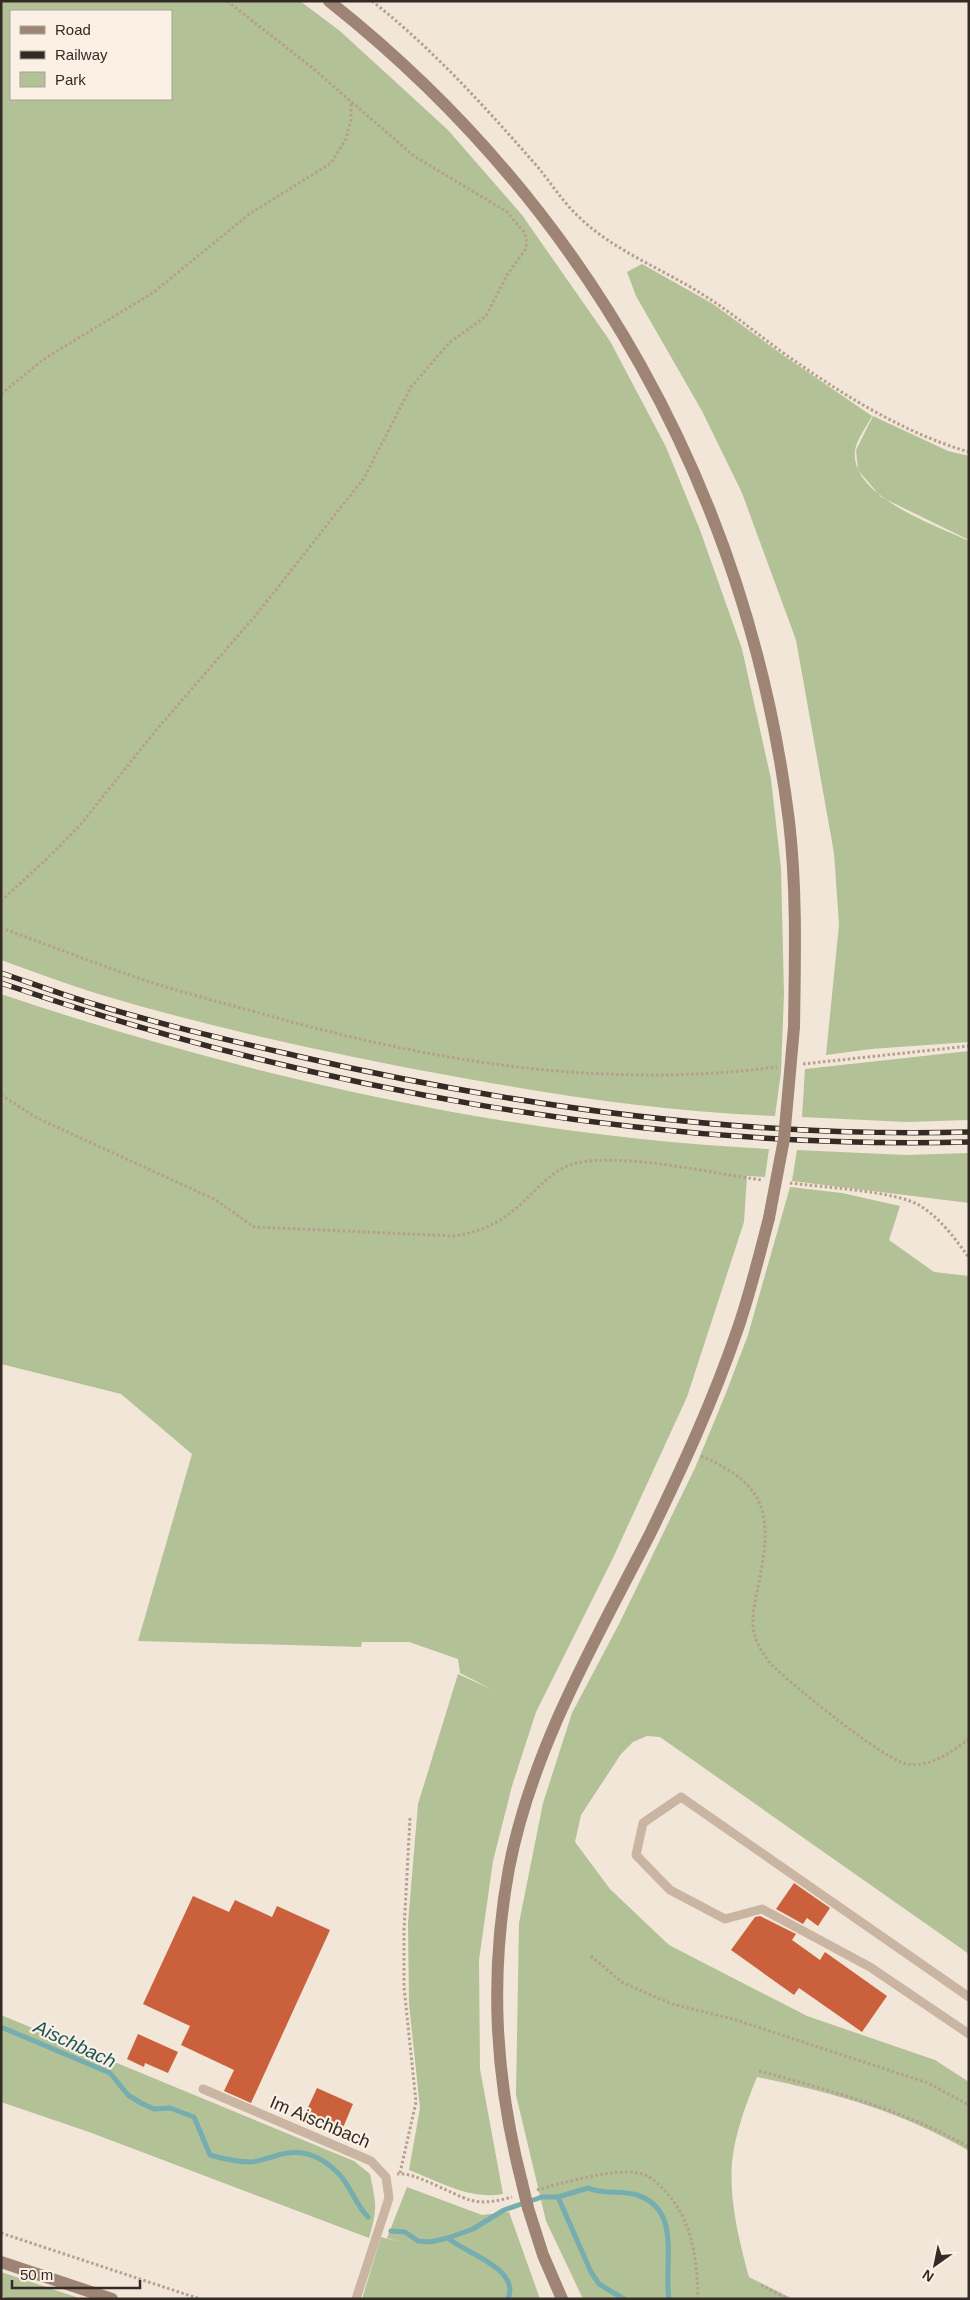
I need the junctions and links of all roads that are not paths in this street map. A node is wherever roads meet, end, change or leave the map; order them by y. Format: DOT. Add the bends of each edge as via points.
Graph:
graph roads {
  1 [pos="330,1"];
  2 [pos="969,1997"];
  3 [pos="969,2034"];
  4 [pos="203,2089"];
  5 [pos="1,2262"];
  6 [pos="112,2299"];
  7 [pos="356,2299"];
  8 [pos="562,2299"];
  1 -- 8 [label="main road, bridge" via="456,114 516,181 604,302 633,349 693,467 729,559 756,646 789,823 794,895 794,1027 784,1139 769,1218 738,1331 689,1451 564,1703 526,1802 509,1866 497,1981 497,2037 504,2106 528,2208"];
  2 -- 3 [label="lane" via="681,1797 643,1823 636,1855 670,1890 725,1919 762,1908 870,1967"];
  4 -- 7 [label="lane, Im Aischbach" via="371,2161 386,2177 389,2198"];
  5 -- 6 [label="main road"];
}
